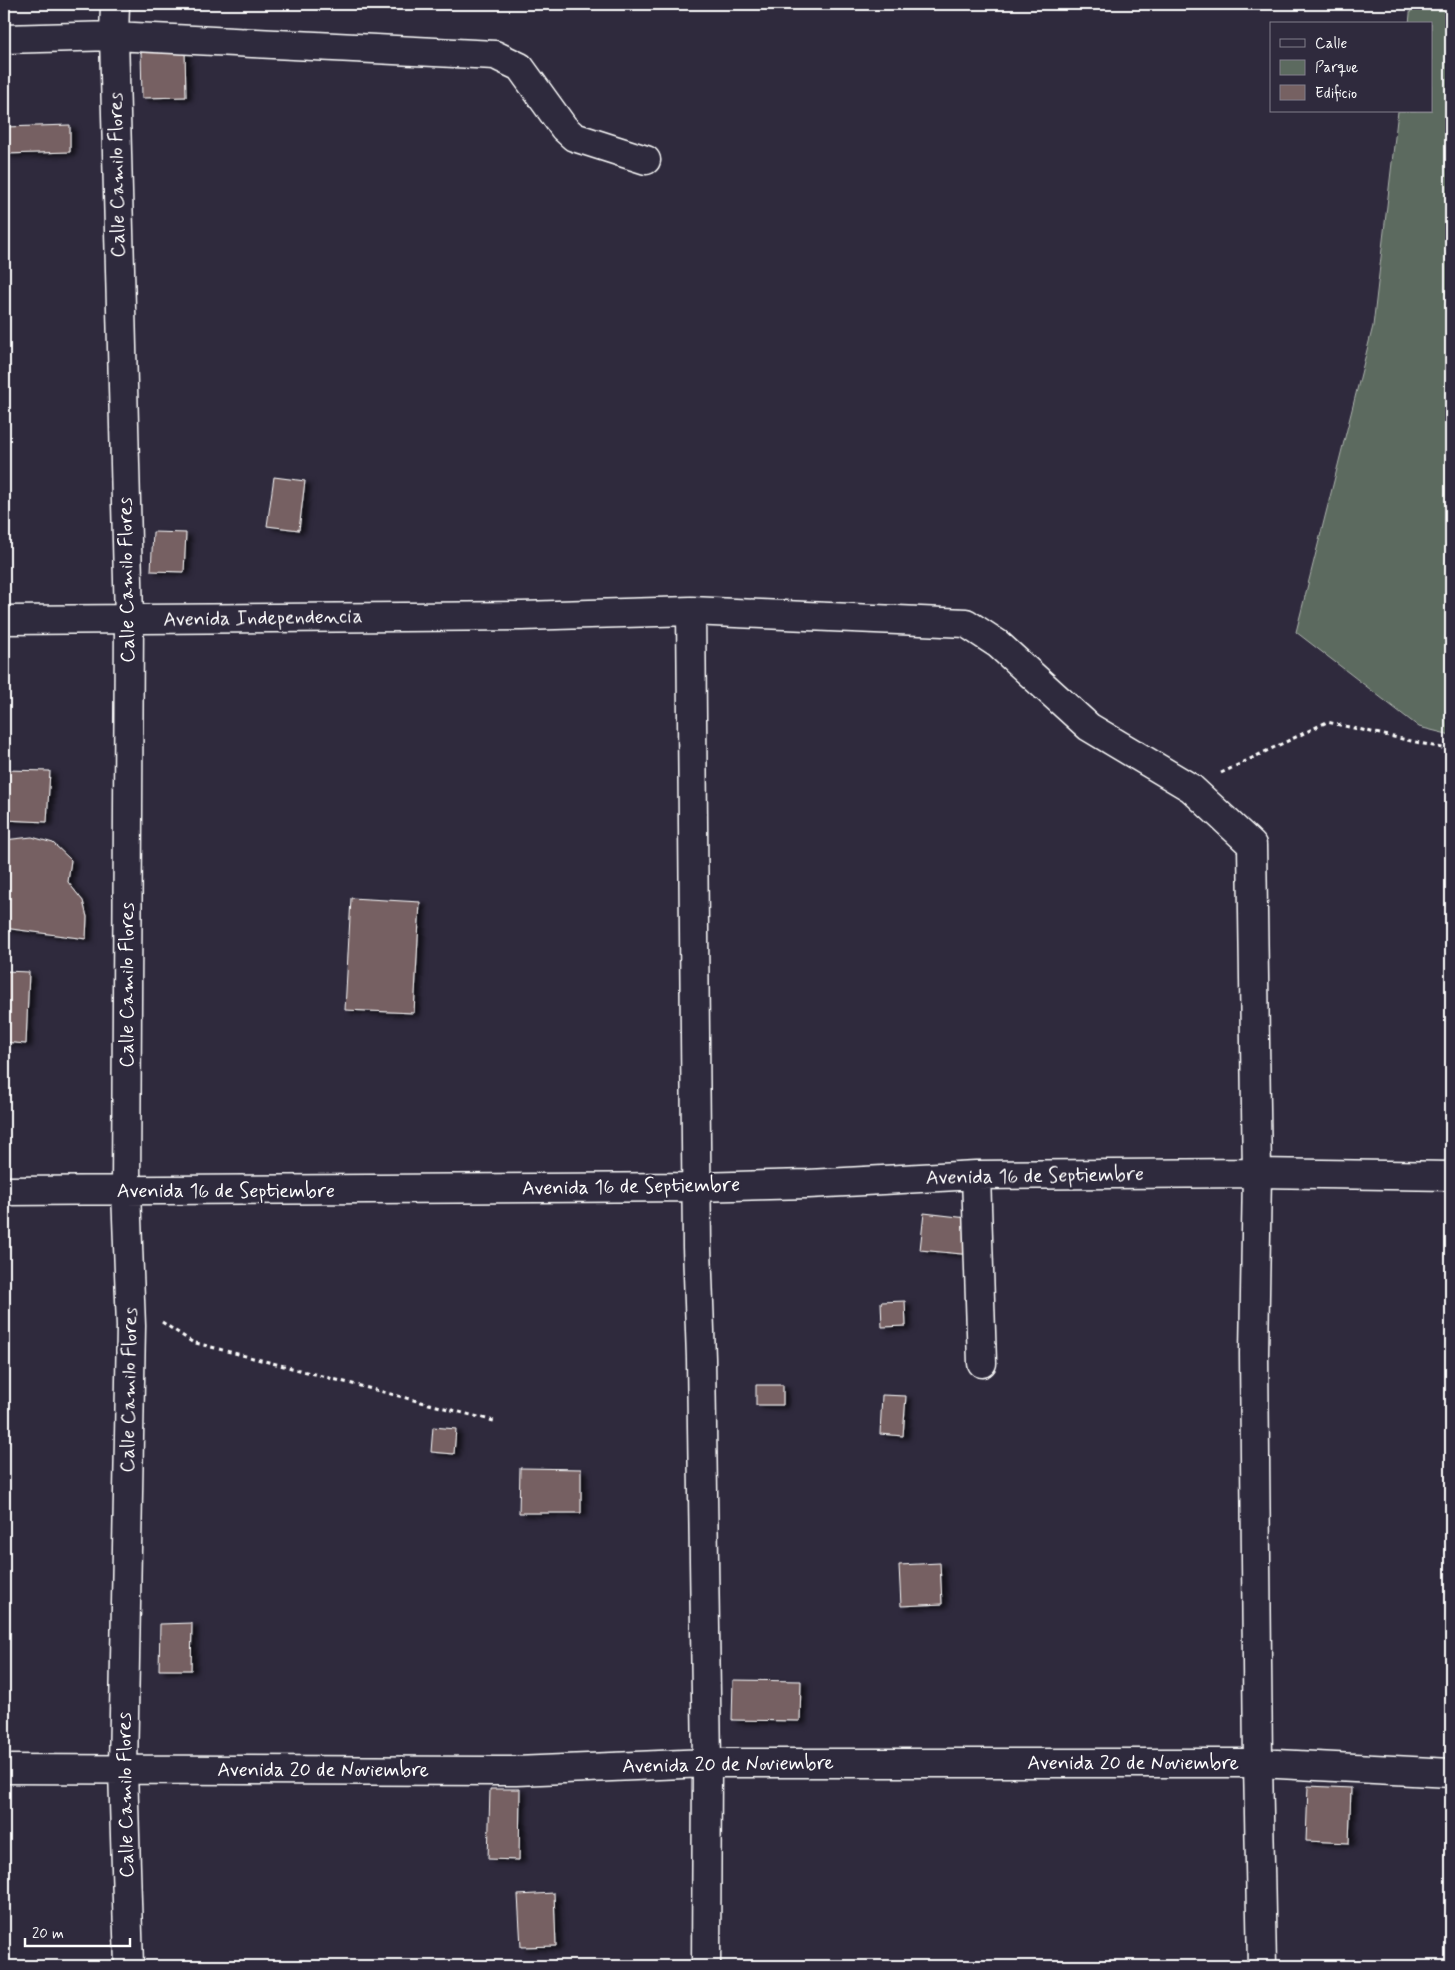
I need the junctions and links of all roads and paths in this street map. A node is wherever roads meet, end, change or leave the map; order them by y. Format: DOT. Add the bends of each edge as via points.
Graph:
graph roads {
  1 [pos="115,4"];
  2 [pos="114,36"];
  3 [pos="4,39"];
  4 [pos="646,160"];
  5 [pos="691,612"];
  6 [pos="129,619"];
  7 [pos="4,620"];
  8 [pos="1451,750"];
  9 [pos="1191,788"];
  10 [pos="1257,1173"];
  11 [pos="976,1175"];
  12 [pos="1451,1176"];
  13 [pos="696,1187"];
  14 [pos="4,1192"];
  15 [pos="126,1192"];
  16 [pos="131,1300"];
  17 [pos="982,1363"];
  18 [pos="494,1421"];
  19 [pos="1258,1763"];
  20 [pos="707,1764"];
  21 [pos="4,1769"];
  22 [pos="123,1770"];
  23 [pos="1451,1773"];
  24 [pos="129,1966"];
  25 [pos="706,1966"];
  26 [pos="1262,1966"];
  1 -- 2 [label="street, Calle Camilo Flores"];
  2 -- 3 [label="street"];
  2 -- 4 [label="street" via="495,55 520,67 574,137"];
  2 -- 6 [label="street, Calle Camilo Flores"];
  5 -- 6 [label="street, Avenida Independencia"];
  5 -- 9 [label="street, Avenida Independencia" via="966,623 998,644 1089,727"];
  5 -- 13 [label="street"];
  6 -- 7 [label="street, Avenida Independencia"];
  6 -- 15 [label="street, Calle Camilo Flores"];
  8 -- 9 [label="path" via="1327,722"];
  9 -- 10 [label="street, Avenida Independencia" via="1252,845"];
  10 -- 11 [label="street, Avenida 16 de Septiembre"];
  10 -- 12 [label="street, Avenida 16 de Septiembre"];
  10 -- 19 [label="street, Avenida Independencia" via="1254,1354"];
  11 -- 13 [label="street, Avenida 16 de Septiembre"];
  11 -- 17 [label="street"];
  13 -- 15 [label="street, Avenida 16 de Septiembre"];
  13 -- 20 [label="street"];
  14 -- 15 [label="street, Avenida 16 de Septiembre"];
  15 -- 16 [label="street, Calle Camilo Flores"];
  16 -- 18 [label="path" via="192,1342"];
  16 -- 22 [label="street, Calle Camilo Flores"];
  19 -- 20 [label="street, Avenida 20 de Noviembre"];
  19 -- 23 [label="street, Avenida 20 de Noviembre"];
  19 -- 26 [label="street, Avenida Independencia"];
  20 -- 22 [label="street, Avenida 20 de Noviembre" via="516,1770"];
  20 -- 25 [label="street"];
  21 -- 22 [label="street, Avenida 20 de Noviembre"];
  22 -- 24 [label="street, Calle Camilo Flores"];
}
